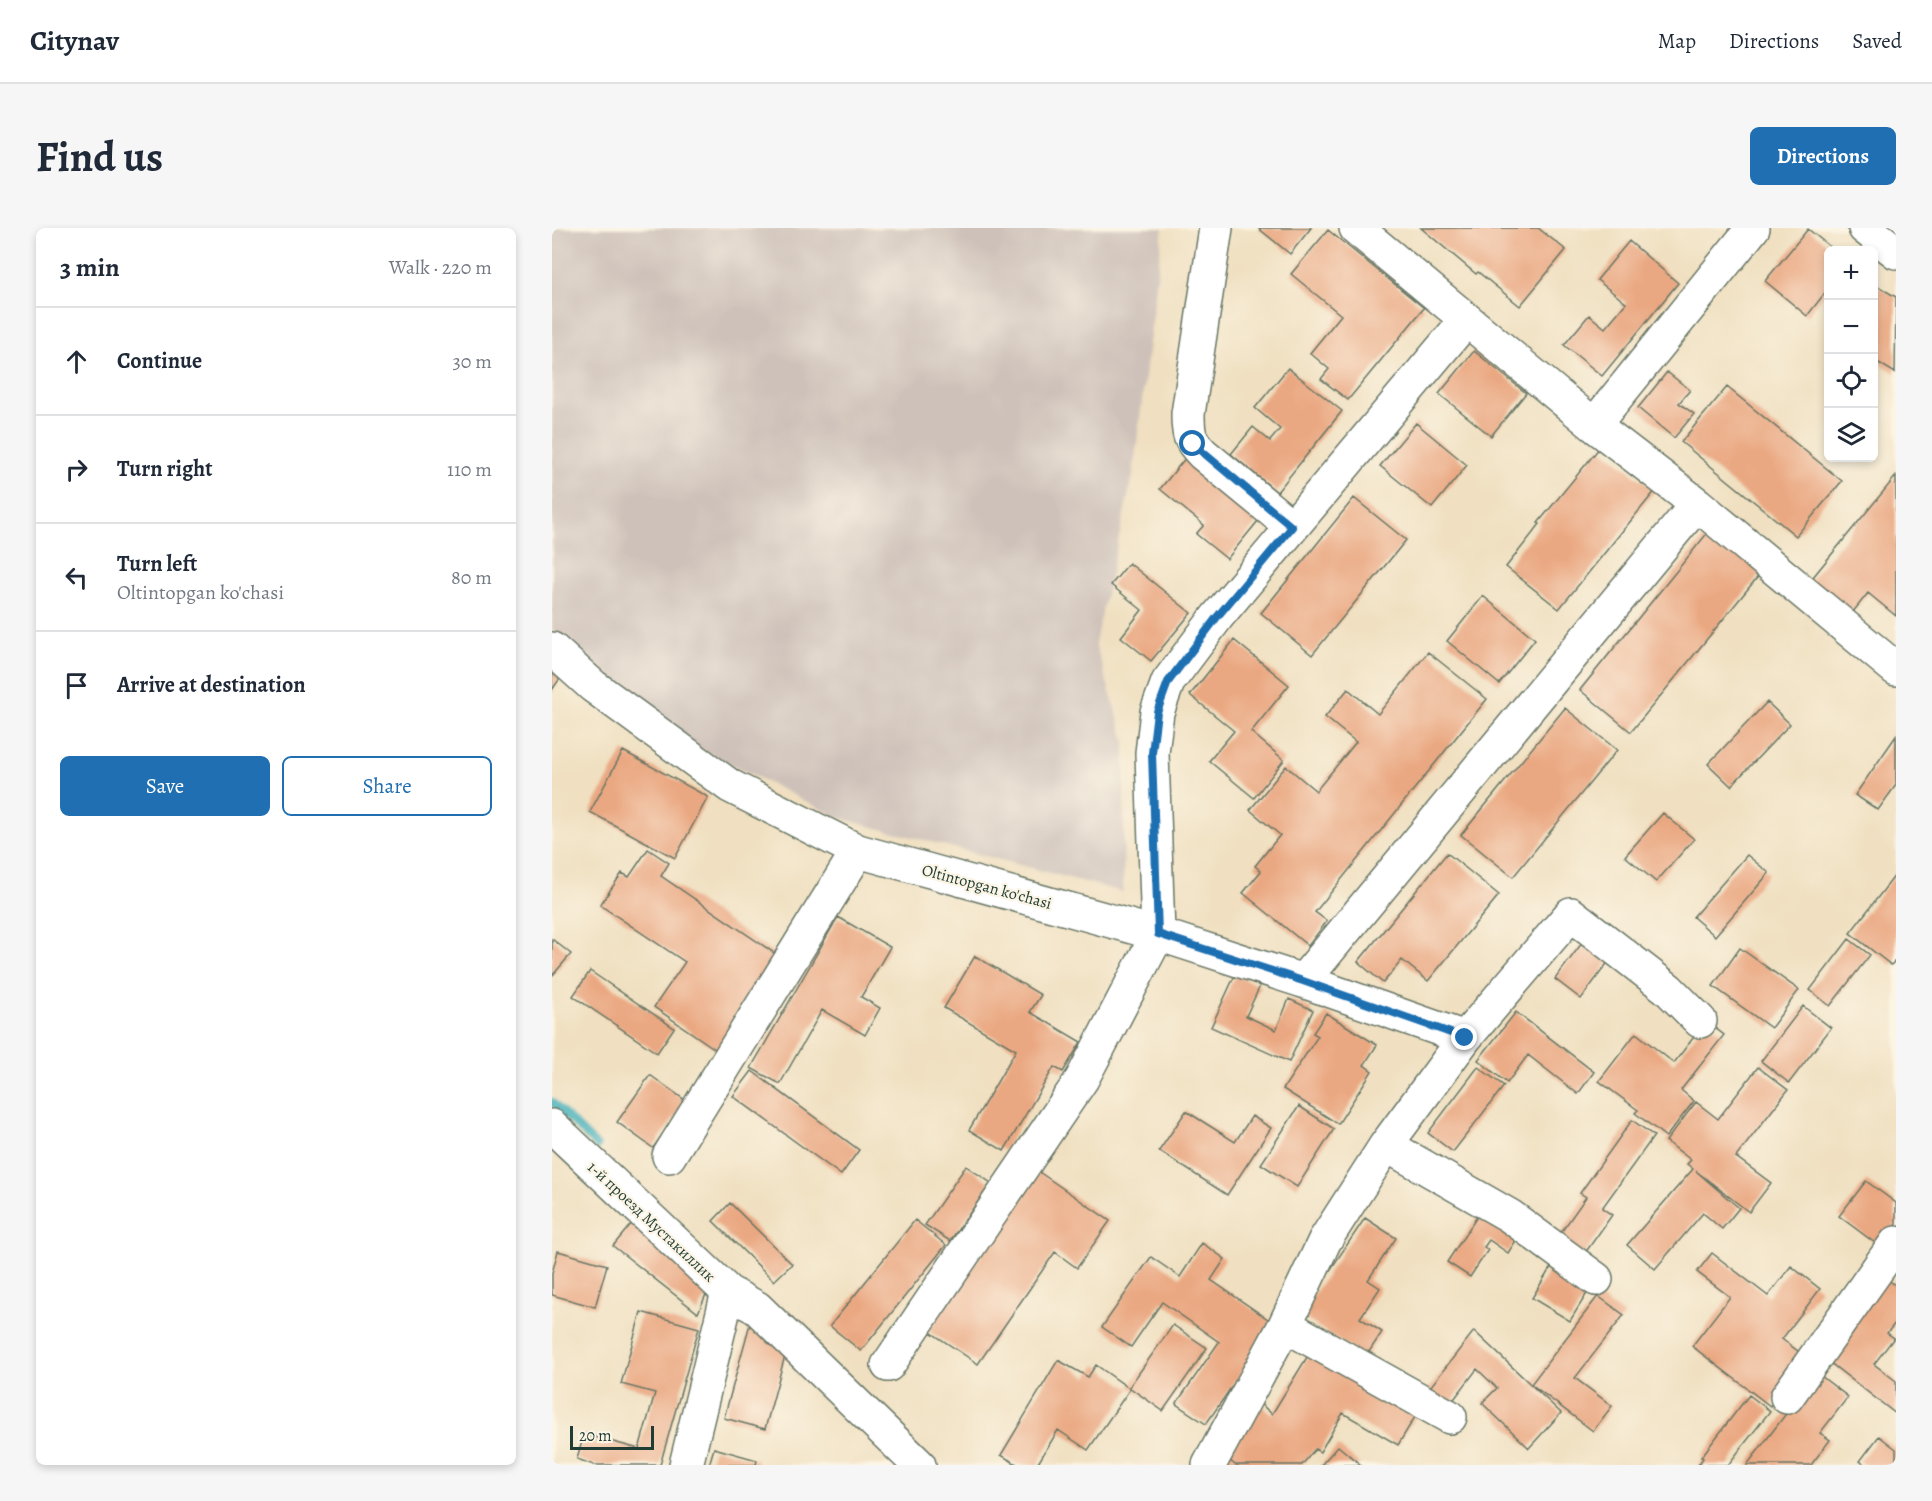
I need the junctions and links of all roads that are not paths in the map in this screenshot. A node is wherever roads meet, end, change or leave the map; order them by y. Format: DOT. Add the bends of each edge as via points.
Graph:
graph roads {
  1 [pos="1216,228"];
  2 [pos="1356,228"];
  3 [pos="1753,228"];
  4 [pos="1865,228"];
  5 [pos="1896,252"];
  6 [pos="1467,320"];
  7 [pos="1594,425"];
  8 [pos="1697,504"];
  9 [pos="1292,527"];
  10 [pos="552,649"];
  11 [pos="1896,669"];
  12 [pos="858,851"];
  13 [pos="1158,934"];
  14 [pos="1303,981"];
  15 [pos="1700,1021"];
  16 [pos="1465,1038"];
  17 [pos="552,1126"];
  18 [pos="1386,1145"];
  19 [pos="669,1156"];
  20 [pos="1896,1243"];
  21 [pos="1596,1279"];
  22 [pos="728,1292"];
  23 [pos="1285,1325"];
  24 [pos="888,1365"];
  25 [pos="1787,1397"];
  26 [pos="1450,1417"];
  27 [pos="686,1465"];
  28 [pos="919,1465"];
  29 [pos="1209,1465"];
  1 -- 9 [label="street" via="1188,431 1203,454"];
  2 -- 6 [label="street"];
  3 -- 7 [label="street"];
  4 -- 5 [label="street"];
  6 -- 7 [label="street"];
  6 -- 9 [label="street"];
  7 -- 8 [label="street"];
  8 -- 11 [label="street"];
  8 -- 14 [label="street"];
  9 -- 13 [label="street" via="1168,682 1157,712 1152,753"];
  10 -- 12 [label="street, Oltintopgan ko'chasi" via="593,686 730,786"];
  12 -- 13 [label="street, Oltintopgan ko'chasi"];
  12 -- 19 [label="street"];
  13 -- 14 [label="street, Oltintopgan ko'chasi"];
  13 -- 24 [label="street" via="1082,1079"];
  14 -- 16 [label="street, Oltintopgan ko'chasi"];
  15 -- 16 [label="street" via="1668,989 1571,915"];
  16 -- 18 [label="street"];
  17 -- 22 [label="street, 1-й проезд Мустакиллик"];
  18 -- 21 [label="street" via="1510,1216"];
  18 -- 23 [label="street" via="1325,1240"];
  20 -- 25 [label="street"];
  22 -- 27 [label="street, 1-й проезд Мустакиллик"];
  22 -- 28 [label="street" via="758,1308"];
  23 -- 26 [label="street"];
  23 -- 29 [label="street"];
}
